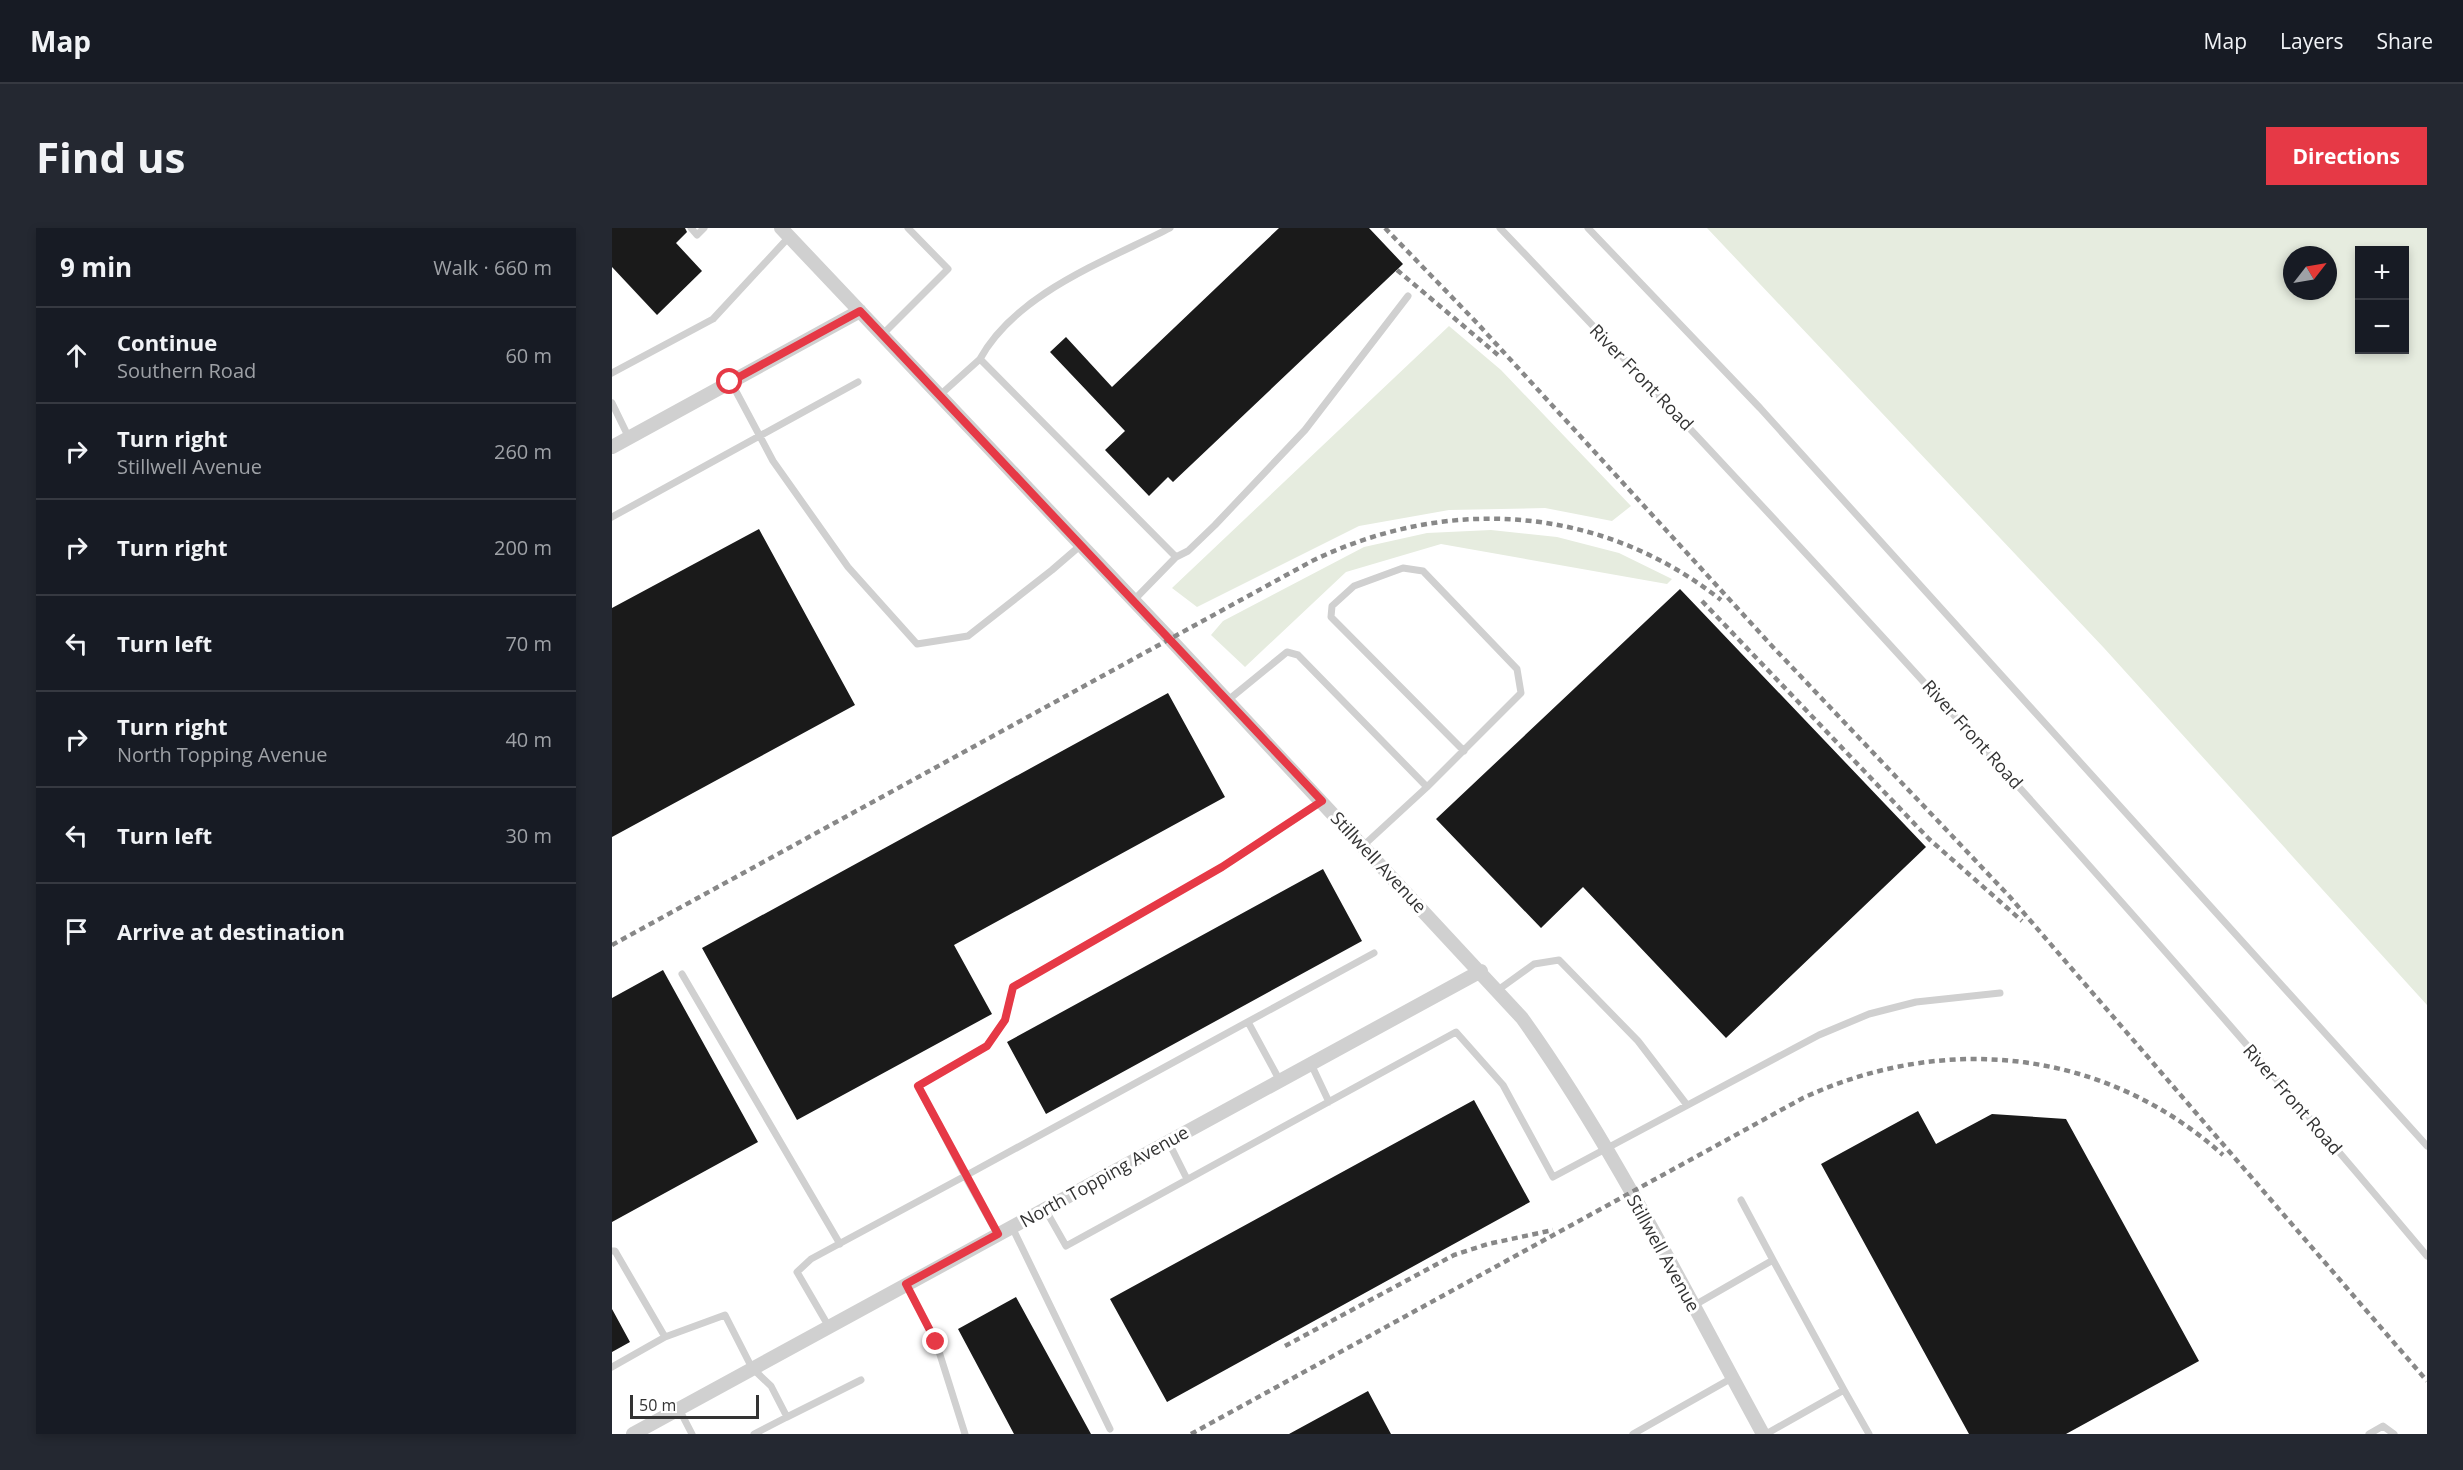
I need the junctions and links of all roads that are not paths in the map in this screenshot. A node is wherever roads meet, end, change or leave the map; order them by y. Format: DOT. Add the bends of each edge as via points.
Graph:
graph roads {
  1 [pos="690,228"];
  2 [pos="704,228"];
  3 [pos="908,228"];
  4 [pos="1170,228"];
  5 [pos="1500,228"];
  6 [pos="1588,228"];
  7 [pos="785,232"];
  8 [pos="1408,296"];
  9 [pos="860,311"];
  10 [pos="882,335"];
  11 [pos="980,359"];
  12 [pos="612,373"];
  13 [pos="730,382"];
  14 [pos="858,382"];
  15 [pos="940,395"];
  16 [pos="612,403"];
  17 [pos="759,436"];
  18 [pos="629,438"];
  19 [pos="612,447"];
  20 [pos="612,517"];
  21 [pos="1081,544"];
  22 [pos="1176,558"];
  23 [pos="1134,600"];
  24 [pos="1227,701"];
  25 [pos="1464,751"];
  26 [pos="1427,787"];
  27 [pos="1322,801"];
  28 [pos="1364,845"];
  29 [pos="1374,953"];
  30 [pos="1481,971"];
  31 [pos="682,974"];
  32 [pos="1498,990"];
  33 [pos="2000,993"];
  34 [pos="1248,1022"];
  35 [pos="1311,1064"];
  36 [pos="1280,1080"];
  37 [pos="1329,1102"];
  38 [pos="1687,1105"];
  39 [pos="1168,1141"];
  40 [pos="2427,1146"];
  41 [pos="1606,1150"];
  42 [pos="965,1176"];
  43 [pos="1186,1179"];
  44 [pos="1741,1200"];
  45 [pos="1045,1209"];
  46 [pos="1012,1227"];
  47 [pos="998,1234"];
  48 [pos="840,1244"];
  49 [pos="612,1251"];
  50 [pos="2427,1256"];
  51 [pos="1773,1260"];
  52 [pos="906,1284"];
  53 [pos="1693,1306"];
  54 [pos="829,1327"];
  55 [pos="665,1337"];
  56 [pos="612,1366"];
  57 [pos="752,1368"];
  58 [pos="1732,1378"];
  59 [pos="861,1380"];
  60 [pos="1844,1390"];
  61 [pos="679,1409"];
  62 [pos="787,1417"];
  63 [pos="1110,1429"];
  64 [pos="633,1434"];
  65 [pos="692,1434"];
  66 [pos="754,1434"];
  67 [pos="965,1434"];
  68 [pos="1633,1434"];
  69 [pos="1764,1434"];
  70 [pos="1869,1434"];
  71 [pos="2369,1434"];
  72 [pos="2394,1434"];
  1 -- 2 [label="lane" via="697,235"];
  3 -- 10 [label="lane" via="948,269"];
  4 -- 11 [label="lane" via="1044,293 990,340"];
  5 -- 50 [label="lane, River Front Road" via="1942,699 2163,946"];
  6 -- 40 [label="lane" via="1768,417"];
  7 -- 9 [label="street, Stillwell Avenue"];
  7 -- 12 [label="lane" via="713,319"];
  8 -- 22 [label="lane" via="1305,430 1188,552"];
  9 -- 10 [label="street, Stillwell Avenue"];
  9 -- 13 [label="street"];
  10 -- 15 [label="street, Stillwell Avenue"];
  11 -- 15 [label="lane"];
  11 -- 22 [label="lane"];
  13 -- 17 [label="lane"];
  13 -- 18 [label="street"];
  14 -- 17 [label="lane"];
  15 -- 21 [label="street, Stillwell Avenue"];
  16 -- 18 [label="lane"];
  17 -- 20 [label="lane"];
  17 -- 21 [label="lane" via="848,567 917,644 968,636"];
  18 -- 19 [label="street"];
  21 -- 23 [label="street, Stillwell Avenue"];
  22 -- 23 [label="lane"];
  23 -- 24 [label="street, Stillwell Avenue"];
  24 -- 26 [label="lane" via="1287,652 1298,655"];
  24 -- 27 [label="street, Stillwell Avenue"];
  25 -- 25 [label="lane" via="1521,693 1517,669 1423,571 1402,568 1354,586 1332,606 1331,617"];
  25 -- 26 [label="lane"];
  26 -- 28 [label="lane"];
  27 -- 28 [label="street, Stillwell Avenue"];
  27 -- 42 [label="lane" via="1222,867 1013,987 1005,1020 987,1046 918,1086"];
  28 -- 30 [label="street, Stillwell Avenue"];
  29 -- 34 [label="lane"];
  30 -- 32 [label="street, Stillwell Avenue"];
  30 -- 35 [label="street, North Topping Avenue"];
  31 -- 48 [label="lane"];
  32 -- 38 [label="lane" via="1534,964 1559,960 1638,1041"];
  32 -- 41 [label="street, Stillwell Avenue" via="1555,1064"];
  33 -- 38 [label="lane" via="1916,1002 1869,1014 1819,1035"];
  34 -- 36 [label="lane"];
  34 -- 42 [label="lane"];
  35 -- 36 [label="street, North Topping Avenue"];
  35 -- 37 [label="lane"];
  36 -- 39 [label="street, North Topping Avenue"];
  37 -- 41 [label="lane" via="1456,1032 1503,1085 1553,1177"];
  37 -- 43 [label="lane"];
  38 -- 41 [label="lane"];
  39 -- 43 [label="lane"];
  39 -- 45 [label="street, North Topping Avenue"];
  41 -- 53 [label="street, Stillwell Avenue"];
  42 -- 47 [label="lane"];
  42 -- 48 [label="lane"];
  43 -- 45 [label="lane" via="1066,1246"];
  44 -- 51 [label="lane"];
  45 -- 46 [label="street, North Topping Avenue"];
  46 -- 47 [label="street, North Topping Avenue"];
  46 -- 63 [label="lane"];
  47 -- 52 [label="street, North Topping Avenue"];
  48 -- 54 [label="lane" via="811,1259 797,1272"];
  49 -- 55 [label="lane"];
  51 -- 53 [label="lane"];
  51 -- 60 [label="lane"];
  52 -- 54 [label="street, North Topping Avenue"];
  52 -- 67 [label="lane" via="936,1342"];
  53 -- 58 [label="street, Stillwell Avenue"];
  54 -- 57 [label="street, North Topping Avenue"];
  55 -- 56 [label="lane"];
  55 -- 57 [label="lane" via="725,1315"];
  57 -- 61 [label="street, North Topping Avenue"];
  57 -- 62 [label="lane" via="771,1386"];
  58 -- 68 [label="lane"];
  58 -- 69 [label="street, Stillwell Avenue"];
  59 -- 62 [label="lane"];
  60 -- 69 [label="lane"];
  60 -- 70 [label="lane"];
  61 -- 64 [label="street, North Topping Avenue"];
  61 -- 65 [label="lane"];
  62 -- 66 [label="lane"];
  71 -- 72 [label="lane" via="2383,1426"];
}
